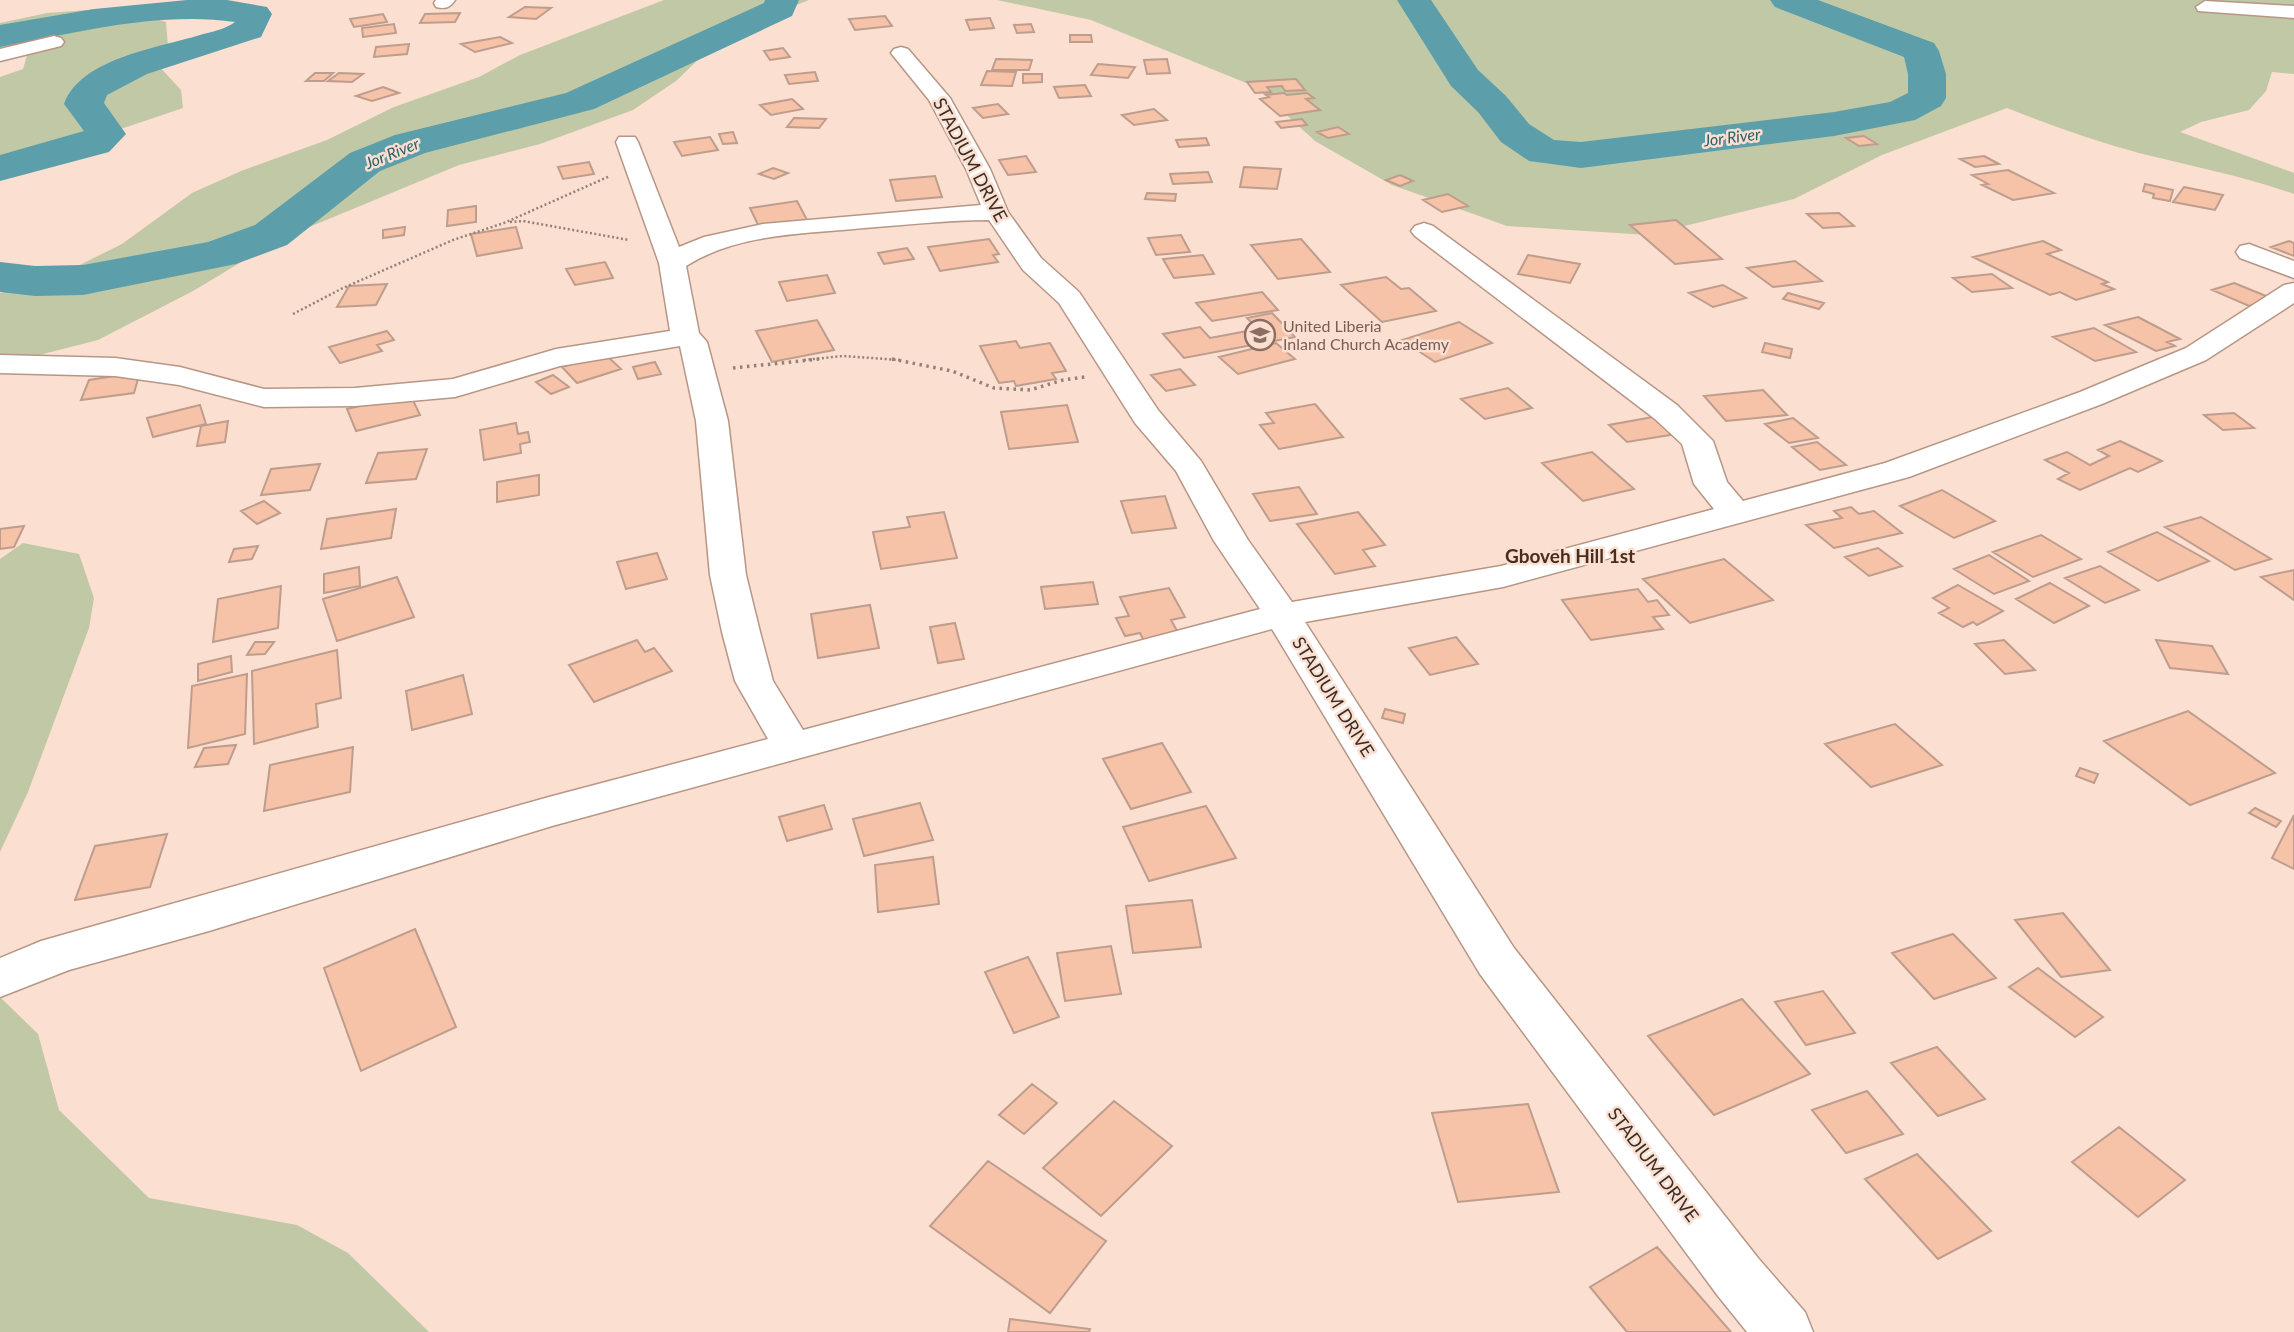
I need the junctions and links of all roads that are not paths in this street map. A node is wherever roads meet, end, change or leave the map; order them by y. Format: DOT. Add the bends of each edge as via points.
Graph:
graph roads {
  1 [pos="2205,7"];
  2 [pos="2294,12"];
  3 [pos="54,42"];
  4 [pos="901,53"];
  5 [pos="0,55"];
  6 [pos="627,142"];
  7 [pos="996,212"];
  8 [pos="1424,231"];
  9 [pos="2249,251"];
  10 [pos="669,256"];
  11 [pos="2294,270"];
  12 [pos="2294,290"];
  13 [pos="685,337"];
  14 [pos="0,364"];
  15 [pos="1736,515"];
  16 [pos="1282,614"];
  17 [pos="793,747"];
  18 [pos="0,978"];
  19 [pos="1784,1332"];
  1 -- 2 [label="street"];
  3 -- 5 [label="street"];
  4 -- 7 [label="street, STADIUM DRIVE" via="939,98"];
  6 -- 10 [label="street"];
  7 -- 10 [label="street" via="950,212 733,237"];
  7 -- 16 [label="street, STADIUM DRIVE" via="1031,264 1069,298 1146,416 1190,468 1231,541"];
  8 -- 15 [label="street" via="1698,440 1711,484"];
  9 -- 11 [label="street"];
  10 -- 13 [label="street"];
  12 -- 15 [label="street" via="2196,354 2091,398 1897,470"];
  13 -- 14 [label="street" via="556,358 455,387 355,397 264,398 180,376 114,367"];
  13 -- 17 [label="street" via="693,342 712,421 728,575 741,632 754,681"];
  15 -- 16 [label="street" via="1503,576"];
  16 -- 17 [label="street"];
  16 -- 19 [label="street, STADIUM DRIVE" via="1497,961"];
  17 -- 18 [label="street" via="549,812 209,914 58,954"];
}
